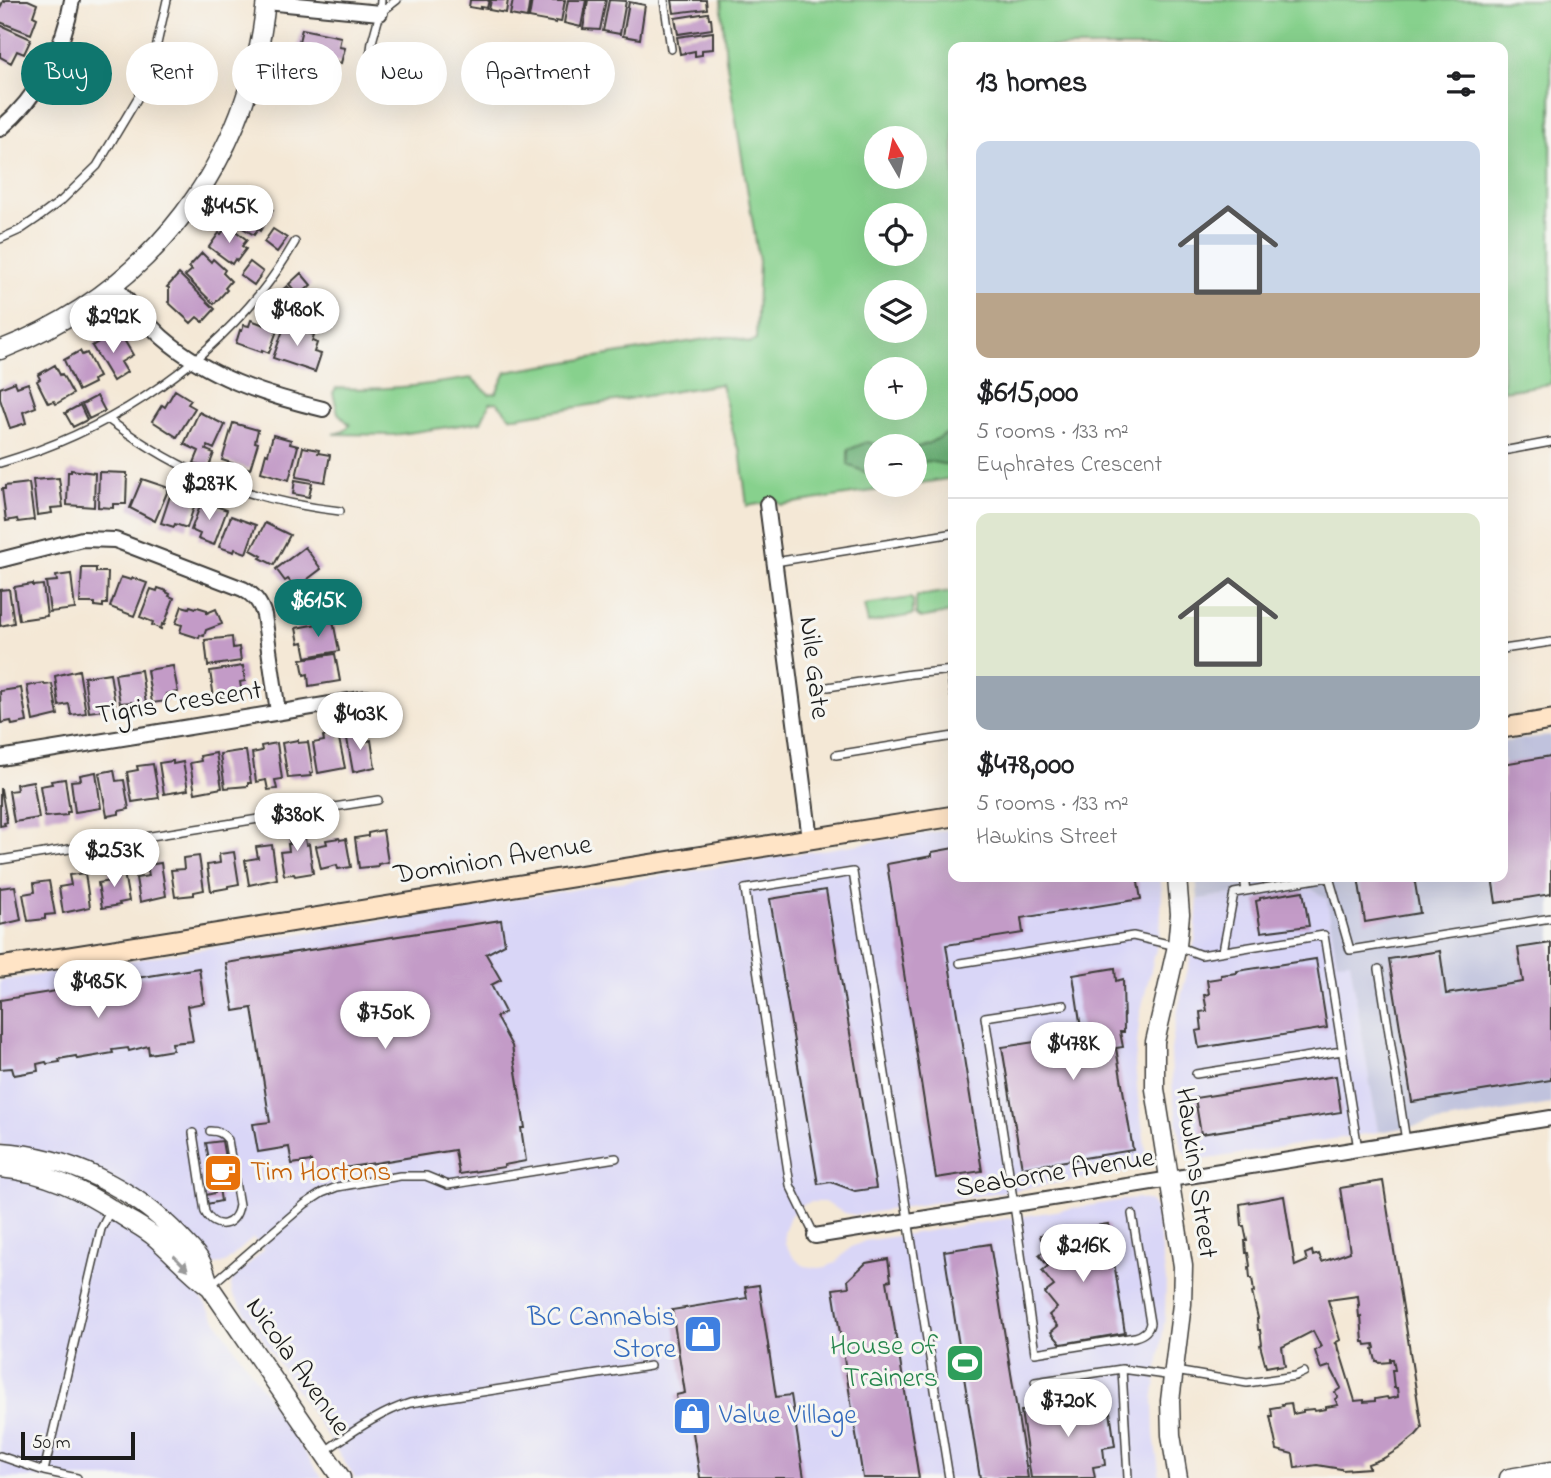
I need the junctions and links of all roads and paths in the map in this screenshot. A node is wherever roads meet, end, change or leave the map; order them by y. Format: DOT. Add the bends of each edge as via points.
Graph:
graph roads {
  1 [pos="72,0"];
  2 [pos="167,0"];
  3 [pos="397,0"];
  4 [pos="664,0"];
  5 [pos="266,1"];
  6 [pos="380,7"];
  7 [pos="372,42"];
  8 [pos="671,49"];
  9 [pos="0,129"];
  10 [pos="0,239"];
  11 [pos="295,242"];
  12 [pos="114,286"];
  13 [pos="0,350"];
  14 [pos="194,361"];
  15 [pos="323,409"];
  16 [pos="108,420"];
  17 [pos="1551,442"];
  18 [pos="1508,450"];
  19 [pos="0,463"];
  20 [pos="766,504"];
  21 [pos="340,512"];
  22 [pos="948,534"];
  23 [pos="0,560"];
  24 [pos="774,562"];
  25 [pos="1551,642"];
  26 [pos="1508,648"];
  27 [pos="948,671"];
  28 [pos="828,687"];
  29 [pos="366,698"];
  30 [pos="278,712"];
  31 [pos="1551,720"];
  32 [pos="1508,726"];
  33 [pos="948,737"];
  34 [pos="836,755"];
  35 [pos="0,758"];
  36 [pos="378,800"];
  37 [pos="948,817"];
  38 [pos="810,839"];
  39 [pos="0,860"];
  40 [pos="1177,882"];
  41 [pos="1245,882"];
  42 [pos="1280,882"];
  43 [pos="1330,882"];
  44 [pos="1246,891"];
  45 [pos="1551,918"];
  46 [pos="1177,946"];
  47 [pos="1223,951"];
  48 [pos="960,963"];
  49 [pos="0,967"];
  50 [pos="1379,969"];
  51 [pos="1064,1005"];
  52 [pos="1342,1051"];
  53 [pos="1196,1074"];
  54 [pos="1551,1118"];
  55 [pos="209,1131"];
  56 [pos="193,1133"];
  57 [pos="1406,1141"];
  58 [pos="1358,1149"];
  59 [pos="0,1152"];
  60 [pos="615,1158"];
  61 [pos="0,1168"];
  62 [pos="41,1175"];
  63 [pos="1170,1180"];
  64 [pos="125,1193"];
  65 [pos="1014,1205"];
  66 [pos="113,1210"];
  67 [pos="1132,1214"];
  68 [pos="908,1222"];
  69 [pos="815,1237"];
  70 [pos="187,1244"];
  71 [pos="210,1287"];
  72 [pos="650,1366"];
  73 [pos="1122,1369"];
  74 [pos="1304,1372"];
  75 [pos="1174,1373"];
  76 [pos="1035,1382"];
  77 [pos="323,1452"];
  78 [pos="0,1456"];
  79 [pos="44,1471"];
  80 [pos="1551,1471"];
  81 [pos="334,1476"];
  82 [pos="77,1478"];
  83 [pos="949,1478"];
  84 [pos="1128,1478"];
  85 [pos="1178,1478"];
  86 [pos="1509,1478"];
  1 -- 9 [label="street" via="65,32 44,77"];
  2 -- 10 [label="lane" via="149,79 97,166 62,200"];
  3 -- 6 [label="lane"];
  4 -- 8 [label="lane"];
  5 -- 6 [label="street"];
  5 -- 12 [label="street" via="249,86 217,163 174,226"];
  6 -- 7 [label="lane"];
  11 -- 14 [label="lane" via="262,291"];
  12 -- 13 [label="street" via="67,318"];
  12 -- 14 [label="street" via="160,335"];
  14 -- 15 [label="street" via="249,388"];
  14 -- 16 [label="lane"];
  16 -- 19 [label="lane"];
  16 -- 21 [label="lane" via="158,454 225,486"];
  17 -- 18 [label="lane"];
  20 -- 24 [label="street, Nile Gate"];
  22 -- 24 [label="lane"];
  23 -- 30 [label="street" via="82,539 114,540 243,589 254,596 264,615"];
  24 -- 38 [label="street, Nile Gate"];
  25 -- 26 [label="lane"];
  27 -- 28 [label="lane"];
  29 -- 30 [label="street, Tigris Crescent"];
  30 -- 35 [label="street, Tigris Crescent"];
  31 -- 32 [label="main road"];
  33 -- 34 [label="lane"];
  36 -- 39 [label="lane"];
  37 -- 38 [label="main road, Dominion Avenue"];
  38 -- 49 [label="main road, Dominion Avenue"];
  40 -- 46 [label="street, Hawkins Street"];
  41 -- 44 [label="lane"];
  42 -- 44 [label="lane"];
  43 -- 45 [label="lane" via="1350,950"];
  44 -- 47 [label="lane" via="1234,893"];
  46 -- 47 [label="lane" via="1200,955"];
  46 -- 48 [label="lane" via="1133,936"];
  46 -- 63 [label="street, Hawkins Street" via="1155,1042 1155,1089"];
  47 -- 52 [label="lane" via="1324,935"];
  50 -- 57 [label="lane"];
  51 -- 65 [label="lane" via="985,1017"];
  52 -- 53 [label="lane"];
  52 -- 58 [label="lane"];
  54 -- 57 [label="street, Seaborne Avenue"];
  55 -- 56 [label="lane" via="228,1140 239,1205 233,1220 225,1224 216,1224 205,1212"];
  57 -- 58 [label="street, Seaborne Avenue"];
  58 -- 63 [label="street, Seaborne Avenue"];
  59 -- 64 [label="street, Nicola Avenue" via="74,1167"];
  60 -- 71 [label="lane" via="448,1185 426,1176 400,1176 337,1187 305,1204"];
  61 -- 62 [label="street, Nicola Avenue"];
  62 -- 64 [label="street" via="62,1175 104,1193"];
  62 -- 66 [label="street, Nicola Avenue" via="84,1192"];
  63 -- 65 [label="street, Seaborne Avenue"];
  63 -- 75 [label="street, Hawkins Street" via="1183,1266"];
  64 -- 70 [label="street, Nicola Avenue"];
  65 -- 67 [label="lane" via="1035,1353 1135,1337 1148,1329"];
  65 -- 68 [label="street, Seaborne Avenue"];
  66 -- 70 [label="street" via="133,1209"];
  66 -- 71 [label="street, Nicola Avenue, one-way" via="156,1238"];
  66 -- 79 [label="lane" via="101,1229"];
  68 -- 69 [label="street, Seaborne Avenue"];
  68 -- 69 [label="lane" via="853,872 745,889 790,1185"];
  68 -- 83 [label="lane"];
  70 -- 71 [label="street, Nicola Avenue" via="202,1263"];
  71 -- 77 [label="street, Nicola Avenue"];
  72 -- 77 [label="lane" via="410,1403"];
  73 -- 75 [label="lane"];
  73 -- 76 [label="lane"];
  73 -- 84 [label="lane"];
  74 -- 75 [label="lane" via="1247,1383"];
  75 -- 85 [label="street, Hawkins Street" via="1171,1435"];
  77 -- 81 [label="street, Nicola Avenue"];
  78 -- 79 [label="lane"];
  79 -- 82 [label="lane"];
  80 -- 86 [label="street"];
}
